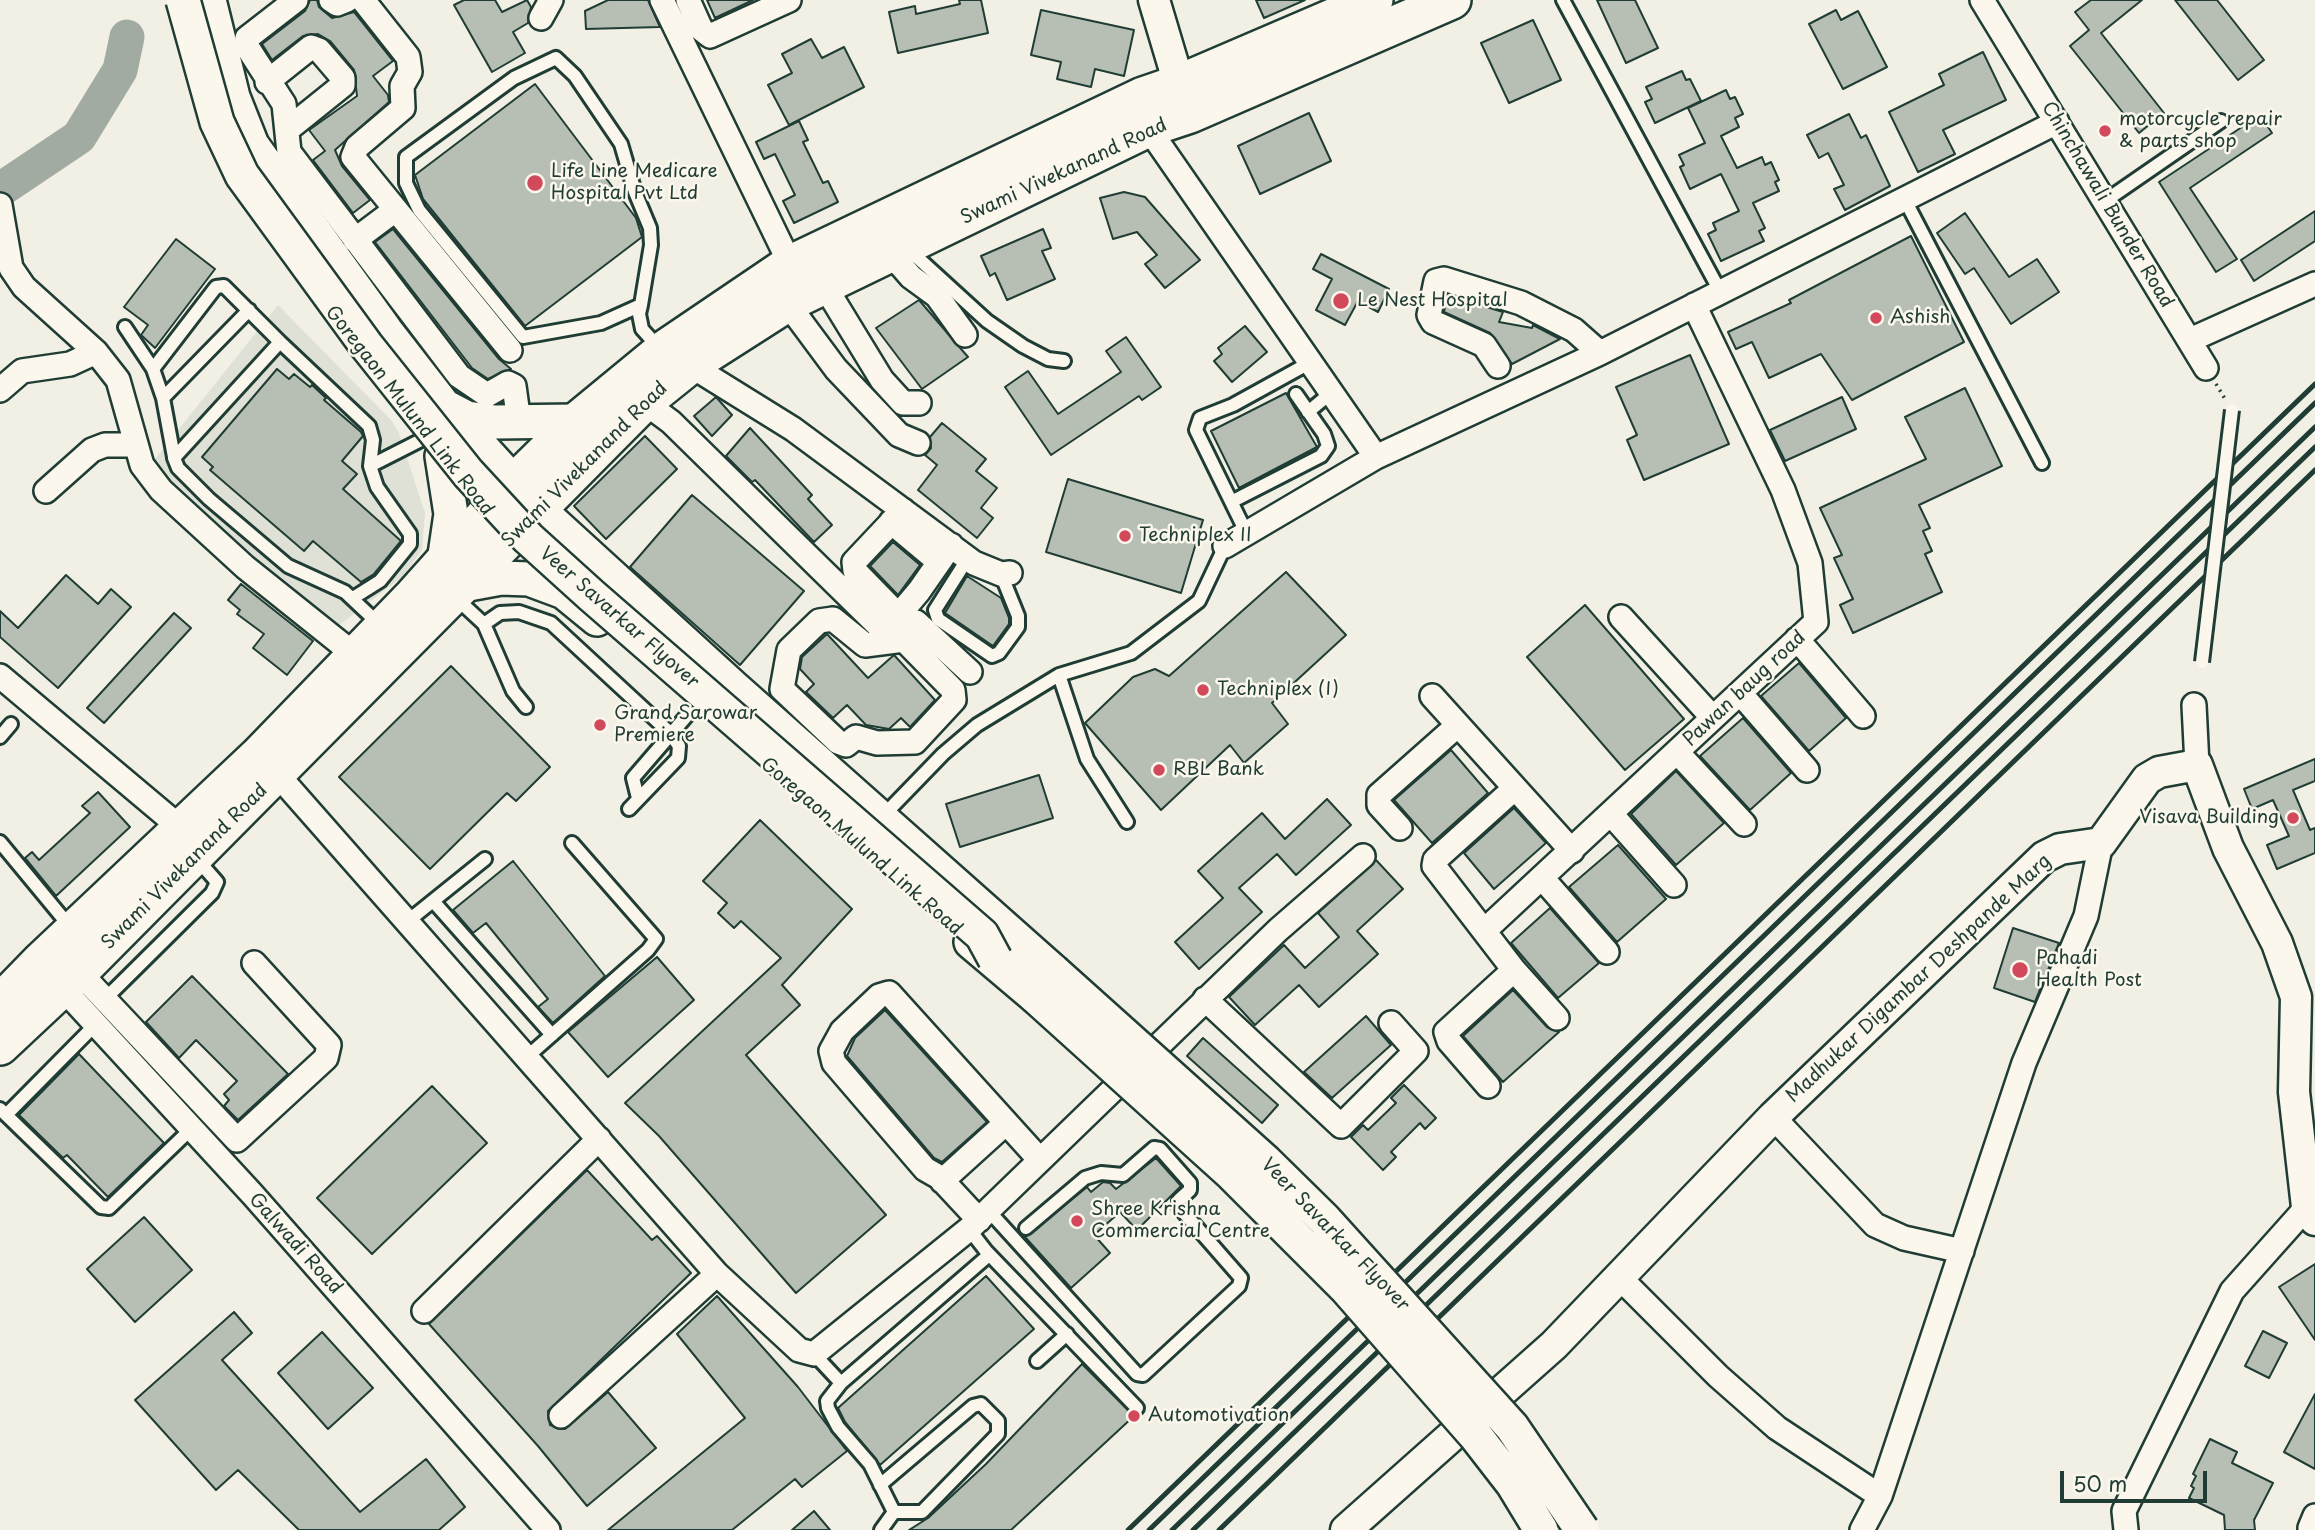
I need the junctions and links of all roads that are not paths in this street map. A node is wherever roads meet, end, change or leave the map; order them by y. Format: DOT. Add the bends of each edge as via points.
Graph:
graph roads {
  1 [pos="170,0"];
  2 [pos="183,0"];
  3 [pos="196,0"];
  4 [pos="209,0"];
  5 [pos="296,0"];
  6 [pos="331,0"];
  7 [pos="347,0"];
  8 [pos="363,0"];
  9 [pos="662,0"];
  10 [pos="688,0"];
  11 [pos="789,0"];
  12 [pos="1154,0"];
  13 [pos="1374,0"];
  14 [pos="1452,0"];
  15 [pos="1563,0"];
  16 [pos="1982,0"];
  17 [pos="697,29"];
  18 [pos="267,82"];
  19 [pos="1184,99"];
  20 [pos="2221,121"];
  21 [pos="2057,122"];
  22 [pos="1148,128"];
  23 [pos="287,130"];
  24 [pos="1905,200"];
  25 [pos="2105,201"];
  26 [pos="0,205"];
  27 [pos="396,210"];
  28 [pos="355,240"];
  29 [pos="899,251"];
  30 [pos="2315,284"];
  31 [pos="802,287"];
  32 [pos="1721,293"];
  33 [pos="1694,304"];
  34 [pos="640,305"];
  35 [pos="249,310"];
  36 [pos="125,327"];
  37 [pos="965,335"];
  38 [pos="2190,340"];
  39 [pos="281,342"];
  40 [pos="510,350"];
  41 [pos="96,352"];
  42 [pos="1600,353"];
  43 [pos="676,358"];
  44 [pos="1064,360"];
  45 [pos="1311,362"];
  46 [pos="1498,366"];
  47 [pos="2206,368"];
  48 [pos="153,369"];
  49 [pos="0,390"];
  50 [pos="1332,392"];
  51 [pos="633,393"];
  52 [pos="1296,394"];
  53 [pos="163,398"];
  54 [pos="919,402"];
  55 [pos="445,407"];
  56 [pos="2232,410"];
  57 [pos="1308,412"];
  58 [pos="578,421"];
  59 [pos="519,422"];
  60 [pos="918,443"];
  61 [pos="136,445"];
  62 [pos="434,446"];
  63 [pos="174,457"];
  64 [pos="1376,457"];
  65 [pos="2042,463"];
  66 [pos="370,466"];
  67 [pos="46,491"];
  68 [pos="526,496"];
  69 [pos="1233,501"];
  70 [pos="897,516"];
  71 [pos="498,526"];
  72 [pos="1247,534"];
  73 [pos="1225,546"];
  74 [pos="952,555"];
  75 [pos="1005,574"];
  76 [pos="453,581"];
  77 [pos="353,598"];
  78 [pos="1621,617"];
  79 [pos="602,623"];
  80 [pos="484,624"];
  81 [pos="383,627"];
  82 [pos="1797,639"];
  83 [pos="355,655"];
  84 [pos="2202,663"];
  85 [pos="971,672"];
  86 [pos="0,676"];
  87 [pos="1059,676"];
  88 [pos="1740,693"];
  89 [pos="1432,696"];
  90 [pos="772,701"];
  91 [pos="696,705"];
  92 [pos="2194,705"];
  93 [pos="526,707"];
  94 [pos="1863,716"];
  95 [pos="1713,718"];
  96 [pos="11,724"];
  97 [pos="1458,725"];
  98 [pos="670,733"];
  99 [pos="0,737"];
  100 [pos="1678,752"];
  101 [pos="268,765"];
  102 [pos="2197,765"];
  103 [pos="1807,770"];
  104 [pos="1515,788"];
  105 [pos="638,798"];
  106 [pos="629,809"];
  107 [pos="1611,814"];
  108 [pos="882,817"];
  109 [pos="1127,821"];
  110 [pos="1744,824"];
  111 [pos="1400,828"];
  112 [pos="0,842"];
  113 [pos="188,843"];
  114 [pos="572,843"];
  115 [pos="2101,843"];
  116 [pos="1572,852"];
  117 [pos="1363,856"];
  118 [pos="485,859"];
  119 [pos="1543,878"];
  120 [pos="1674,885"];
  121 [pos="433,901"];
  122 [pos="408,921"];
  123 [pos="74,930"];
  124 [pos="1484,931"];
  125 [pos="1006,951"];
  126 [pos="1607,952"];
  127 [pos="41,961"];
  128 [pos="254,963"];
  129 [pos="1514,970"];
  130 [pos="71,981"];
  131 [pos="1044,984"];
  132 [pos="2306,995"];
  133 [pos="105,999"];
  134 [pos="1205,999"];
  135 [pos="0,1003"];
  136 [pos="1557,1018"];
  137 [pos="1391,1023"];
  138 [pos="95,1026"];
  139 [pos="552,1035"];
  140 [pos="0,1046"];
  141 [pos="528,1056"];
  142 [pos="182,1081"];
  143 [pos="1488,1086"];
  144 [pos="163,1098"];
  145 [pos="3,1112"];
  146 [pos="1773,1116"];
  147 [pos="1006,1123"];
  148 [pos="191,1129"];
  149 [pos="599,1139"];
  150 [pos="237,1140"];
  151 [pos="218,1158"];
  152 [pos="1040,1160"];
  153 [pos="942,1181"];
  154 [pos="2311,1213"];
  155 [pos="979,1220"];
  156 [pos="1026,1228"];
  157 [pos="1962,1251"];
  158 [pos="989,1255"];
  159 [pos="717,1274"];
  160 [pos="1618,1276"];
  161 [pos="424,1311"];
  162 [pos="1067,1334"];
  163 [pos="814,1354"];
  164 [pos="1037,1361"];
  165 [pos="841,1383"];
  166 [pos="1137,1408"];
  167 [pos="561,1416"];
  168 [pos="880,1485"];
  169 [pos="1880,1496"];
  170 [pos="894,1512"];
  171 [pos="548,1530"];
  172 [pos="881,1530"];
  173 [pos="1346,1530"];
  174 [pos="1541,1530"];
  175 [pos="1583,1530"];
  176 [pos="1862,1530"];
  177 [pos="2126,1530"];
  1 -- 62 [label="main road, Goregaon Mulund Link Road" via="183,28 209,140 223,167"];
  2 -- 125 [label="main road, Veer Savarkar Flyover, bridge" via="217,122 242,175 366,345 468,473 528,538 591,595"];
  3 -- 125 [label="main road, Veer Savarkar Flyover" via="219,103 252,175 486,480 540,536 988,927"];
  4 -- 55 [label="main road, Goregaon Mulund Link Road" via="233,97 252,145"];
  5 -- 18 [label="street" via="247,38 246,45"];
  6 -- 7 [label="street" via="337,4"];
  8 -- 27 [label="street" via="408,57 411,72 402,86 402,108 357,147 353,157"];
  9 -- 17 [label="street"];
  10 -- 17 [label="street"];
  11 -- 17 [label="street" via="710,36"];
  12 -- 19 [label="street"];
  13 -- 19 [label="main road, Swami Vivekanand Road"];
  14 -- 19 [label="main road, Swami Vivekanand Road"];
  15 -- 32 [label="lane"];
  16 -- 21 [label="street, Chinchawali Bunder Road"];
  17 -- 31 [label="street"];
  18 -- 23 [label="street" via="284,104"];
  18 -- 23 [label="street" via="311,47 343,78 343,85"];
  19 -- 22 [label="main road, Swami Vivekanand Road"];
  19 -- 31 [label="main road, Swami Vivekanand Road" via="1143,96"];
  20 -- 25 [label="lane"];
  21 -- 24 [label="street"];
  21 -- 25 [label="street, Chinchawali Bunder Road"];
  22 -- 29 [label="main road, Swami Vivekanand Road"];
  22 -- 45 [label="street"];
  23 -- 28 [label="street" via="289,152"];
  24 -- 32 [label="street"];
  24 -- 65 [label="lane"];
  25 -- 38 [label="street, Chinchawali Bunder Road"];
  26 -- 41 [label="street" via="11,268 24,287"];
  27 -- 28 [label="street"];
  27 -- 40 [label="street"];
  28 -- 59 [label="street" via="459,376 487,395 508,383 514,386"];
  29 -- 31 [label="main road, Swami Vivekanand Road"];
  29 -- 37 [label="street" via="911,276 937,296"];
  29 -- 44 [label="lane" via="1023,346 1048,359"];
  30 -- 38 [label="street"];
  31 -- 43 [label="main road, Swami Vivekanand Road"];
  31 -- 54 [label="street" via="903,403"];
  31 -- 60 [label="street" via="836,369 899,435"];
  32 -- 33 [label="street"];
  33 -- 42 [label="street"];
  33 -- 82 [label="street, Pawan baug road" via="1783,490 1810,563 1816,622"];
  34 -- 34 [label="lane" via="650,228 621,144 575,76 556,58 514,78 406,157 406,183 419,210 523,337 601,323"];
  34 -- 43 [label="lane" via="642,329"];
  35 -- 39 [label="lane"];
  35 -- 48 [label="lane" via="224,286 216,287"];
  35 -- 53 [label="lane"];
  36 -- 48 [label="lane"];
  38 -- 47 [label="street, Chinchawali Bunder Road"];
  39 -- 63 [label="lane"];
  39 -- 66 [label="lane" via="369,426 373,440"];
  41 -- 49 [label="street" via="70,364 22,371"];
  41 -- 61 [label="street" via="118,380"];
  42 -- 46 [label="street" via="1574,330 1521,303 1444,279 1436,281 1429,315 1433,321 1483,345"];
  42 -- 64 [label="street"];
  43 -- 51 [label="main road, Swami Vivekanand Road"];
  43 -- 70 [label="street" via="793,429"];
  45 -- 50 [label="street"];
  45 -- 69 [label="lane" via="1200,418 1196,430"];
  48 -- 53 [label="lane"];
  50 -- 57 [label="lane"];
  50 -- 64 [label="street"];
  51 -- 58 [label="main road, Swami Vivekanand Road"];
  51 -- 68 [label="main road, Swami Vivekanand Road"];
  51 -- 85 [label="street" via="671,422 882,629 916,622"];
  52 -- 57 [label="lane"];
  53 -- 63 [label="lane"];
  55 -- 59 [label="main road" via="467,418"];
  55 -- 68 [label="main road, Goregaon Mulund Link Road"];
  56 -- 84 [label="lane, bridge"];
  57 -- 69 [label="lane" via="1328,446 1321,456"];
  58 -- 59 [label="main road"];
  58 -- 68 [label="main road, Swami Vivekanand Road"];
  61 -- 67 [label="street" via="105,445 92,450"];
  61 -- 83 [label="street" via="142,465 161,490 245,567"];
  62 -- 66 [label="lane"];
  62 -- 71 [label="main road, Goregaon Mulund Link Road"];
  62 -- 76 [label="main road" via="451,514"];
  63 -- 77 [label="lane" via="178,468 201,491 288,566"];
  64 -- 72 [label="street"];
  66 -- 77 [label="lane" via="377,487 410,534 410,544 380,581"];
  68 -- 71 [label="main road, Swami Vivekanand Road"];
  68 -- 90 [label="main road, Goregaon Mulund Link Road"];
  69 -- 72 [label="lane"];
  70 -- 74 [label="street"];
  70 -- 74 [label="street" via="854,562 855,571 895,612 902,610"];
  71 -- 76 [label="main road, Swami Vivekanand Road"];
  71 -- 79 [label="main road, Goregaon Mulund Link Road"];
  72 -- 73 [label="street"];
  73 -- 87 [label="lane" via="1199,601 1131,653"];
  74 -- 75 [label="street"];
  74 -- 75 [label="lane" via="934,610 938,619 992,656 1018,627"];
  76 -- 79 [label="main road" via="528,579 565,592"];
  76 -- 80 [label="lane"];
  76 -- 81 [label="main road, Swami Vivekanand Road"];
  76 -- 101 [label="main road, Swami Vivekanand Road"];
  77 -- 81 [label="lane"];
  78 -- 95 [label="street"];
  79 -- 91 [label="main road, Goregaon Mulund Link Road"];
  80 -- 93 [label="lane" via="513,691"];
  80 -- 98 [label="lane" via="500,613 519,612 551,623"];
  81 -- 83 [label="main road, Swami Vivekanand Road"];
  82 -- 88 [label="street, Pawan baug road"];
  82 -- 94 [label="street"];
  83 -- 101 [label="main road, Swami Vivekanand Road"];
  86 -- 113 [label="street"];
  87 -- 108 [label="lane" via="977,725"];
  87 -- 109 [label="lane" via="1087,759"];
  88 -- 95 [label="street, Pawan baug road"];
  88 -- 103 [label="street"];
  89 -- 97 [label="street"];
  90 -- 90 [label="street" via="846,745 856,737 877,743 915,742 954,701 953,690 904,640 864,645 833,619 819,621 789,650"];
  90 -- 108 [label="main road, Goregaon Mulund Link Road"];
  91 -- 98 [label="lane"];
  91 -- 125 [label="main road, Goregaon Mulund Link Road"];
  92 -- 102 [label="street"];
  95 -- 100 [label="street, Pawan baug road"];
  96 -- 99 [label="lane"];
  97 -- 104 [label="street"];
  97 -- 111 [label="street" via="1379,795 1379,804"];
  98 -- 105 [label="lane" via="633,778"];
  98 -- 105 [label="lane" via="679,746 678,758"];
  100 -- 107 [label="street, Pawan baug road"];
  100 -- 110 [label="street"];
  101 -- 113 [label="main road, Swami Vivekanand Road"];
  101 -- 122 [label="street"];
  102 -- 115 [label="street" via="2159,772 2147,779"];
  102 -- 132 [label="street" via="2228,848"];
  104 -- 116 [label="street"];
  104 -- 124 [label="street" via="1435,860 1436,873"];
  105 -- 106 [label="lane"];
  107 -- 116 [label="street, Pawan baug road"];
  107 -- 120 [label="street"];
  108 -- 125 [label="main road, Goregaon Mulund Link Road"];
  112 -- 123 [label="lane"];
  113 -- 123 [label="main road, Swami Vivekanand Road"];
  113 -- 130 [label="main road, Swami Vivekanand Road"];
  113 -- 133 [label="lane" via="217,882 212,893"];
  114 -- 139 [label="lane" via="656,939"];
  115 -- 146 [label="street, Madhukar Digambar Deshpande Marg" via="2060,849 2044,858"];
  115 -- 157 [label="street" via="2086,916 2024,1063"];
  116 -- 119 [label="street, Pawan baug road"];
  117 -- 134 [label="street"];
  118 -- 121 [label="lane"];
  119 -- 124 [label="street, Pawan baug road"];
  119 -- 126 [label="street"];
  121 -- 122 [label="lane"];
  121 -- 139 [label="lane"];
  122 -- 141 [label="street"];
  123 -- 127 [label="main road, Swami Vivekanand Road"];
  124 -- 129 [label="street"];
  125 -- 131 [label="main road, Goregaon Mulund Link Road"];
  127 -- 130 [label="street, Galwadi Road"];
  127 -- 135 [label="main road, Swami Vivekanand Road"];
  128 -- 150 [label="street" via="330,1045 326,1058"];
  129 -- 136 [label="street"];
  129 -- 143 [label="street" via="1446,1032"];
  130 -- 133 [label="street"];
  130 -- 138 [label="street, Galwadi Road"];
  130 -- 140 [label="main road, Swami Vivekanand Road"];
  131 -- 174 [label="main road, Veer Savarkar Flyover, bridge" via="1346,1288 1475,1436 1513,1484"];
  131 -- 175 [label="main road, Veer Savarkar Flyover, bridge" via="1266,1161 1324,1219 1512,1427"];
  132 -- 154 [label="street" via="2294,1092"];
  133 -- 142 [label="street"];
  134 -- 137 [label="street" via="1341,1126 1416,1051"];
  134 -- 152 [label="street"];
  138 -- 144 [label="street, Galwadi Road"];
  138 -- 145 [label="lane"];
  139 -- 141 [label="lane"];
  141 -- 149 [label="street"];
  142 -- 144 [label="street"];
  142 -- 150 [label="street"];
  144 -- 148 [label="street, Galwadi Road"];
  145 -- 148 [label="lane" via="101,1207 109,1208"];
  146 -- 157 [label="street" via="1875,1225 1904,1238"];
  146 -- 160 [label="street, Madhukar Digambar Deshpande Marg"];
  147 -- 152 [label="street"];
  147 -- 153 [label="street"];
  147 -- 153 [label="street" via="889,993 879,996 842,1031 831,1051 834,1063 925,1169"];
  148 -- 151 [label="street, Galwadi Road"];
  149 -- 159 [label="street"];
  149 -- 161 [label="street"];
  150 -- 151 [label="street"];
  151 -- 171 [label="street, Galwadi Road"];
  152 -- 155 [label="street"];
  153 -- 155 [label="street"];
  154 -- 177 [label="street" via="2232,1291 2124,1511"];
  155 -- 156 [label="lane" via="1137,1374 1143,1375 1239,1286 1241,1278 1179,1207 1190,1183 1160,1149 1154,1148 1123,1175 1101,1173 1085,1178"];
  155 -- 158 [label="lane"];
  155 -- 163 [label="street"];
  157 -- 169 [label="street"];
  158 -- 162 [label="lane"];
  158 -- 165 [label="lane"];
  159 -- 163 [label="street" via="799,1350"];
  159 -- 167 [label="street"];
  160 -- 169 [label="street" via="1777,1428"];
  160 -- 173 [label="street, Madhukar Digambar Deshpande Marg" via="1554,1345"];
  162 -- 164 [label="lane"];
  162 -- 166 [label="lane"];
  163 -- 165 [label="lane"];
  165 -- 168 [label="lane" via="827,1401 828,1408"];
  168 -- 170 [label="lane"];
  168 -- 170 [label="lane" via="973,1406 981,1404 998,1421 998,1434 922,1512"];
  169 -- 176 [label="street"];
  170 -- 172 [label="lane"];
}
